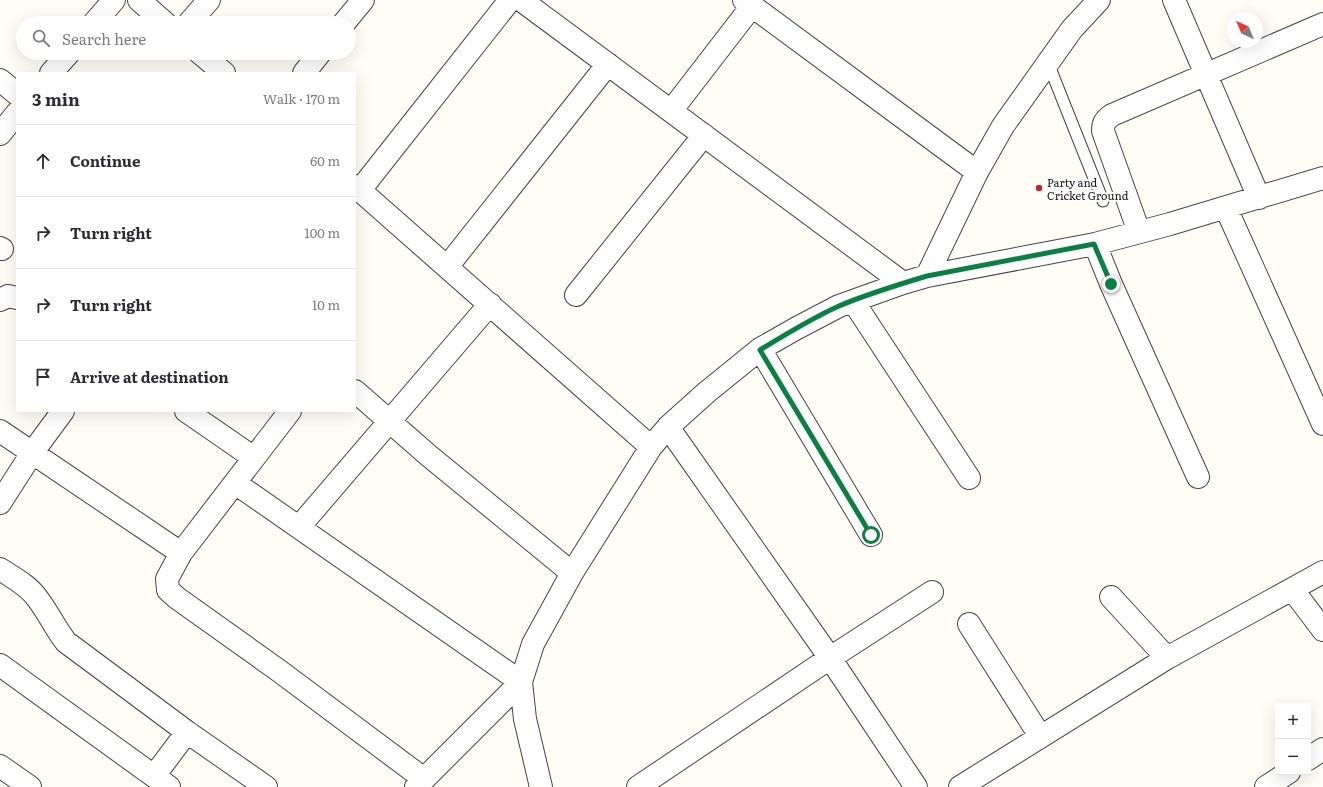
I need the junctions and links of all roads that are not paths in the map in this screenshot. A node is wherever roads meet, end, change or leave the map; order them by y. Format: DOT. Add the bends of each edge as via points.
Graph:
graph roads {
  1 [pos="114,0"];
  2 [pos="138,0"];
  3 [pos="209,0"];
  4 [pos="363,0"];
  5 [pos="510,0"];
  6 [pos="521,0"];
  7 [pos="1098,0"];
  8 [pos="1174,0"];
  9 [pos="748,3"];
  10 [pos="100,16"];
  11 [pos="157,16"];
  12 [pos="195,16"];
  13 [pos="350,16"];
  14 [pos="1323,24"];
  15 [pos="63,60"];
  16 [pos="208,60"];
  17 [pos="314,60"];
  18 [pos="1047,62"];
  19 [pos="608,64"];
  20 [pos="52,72"];
  21 [pos="223,72"];
  22 [pos="305,72"];
  23 [pos="1206,75"];
  24 [pos="0,80"];
  25 [pos="16,93"];
  26 [pos="671,111"];
  27 [pos="16,114"];
  28 [pos="0,134"];
  29 [pos="704,135"];
  30 [pos="977,172"];
  31 [pos="1323,178"];
  32 [pos="357,188"];
  33 [pos="1259,198"];
  34 [pos="1103,201"];
  35 [pos="1226,208"];
  36 [pos="1139,232"];
  37 [pos="1094,244"];
  38 [pos="447,268"];
  39 [pos="927,276"];
  40 [pos="903,283"];
  41 [pos="576,295"];
  42 [pos="16,298"];
  43 [pos="0,300"];
  44 [pos="853,301"];
  45 [pos="490,304"];
  46 [pos="760,350"];
  47 [pos="356,392"];
  48 [pos="62,412"];
  49 [pos="187,412"];
  50 [pos="289,412"];
  51 [pos="389,421"];
  52 [pos="1323,424"];
  53 [pos="668,427"];
  54 [pos="0,430"];
  55 [pos="651,447"];
  56 [pos="32,453"];
  57 [pos="254,458"];
  58 [pos="1198,477"];
  59 [pos="969,478"];
  60 [pos="235,483"];
  61 [pos="0,503"];
  62 [pos="298,527"];
  63 [pos="871,535"];
  64 [pos="181,553"];
  65 [pos="0,569"];
  66 [pos="1323,572"];
  67 [pos="572,573"];
  68 [pos="1292,589"];
  69 [pos="932,592"];
  70 [pos="1111,597"];
  71 [pos="969,624"];
  72 [pos="1323,630"];
  73 [pos="830,658"];
  74 [pos="1167,658"];
  75 [pos="0,665"];
  76 [pos="521,682"];
  77 [pos="187,732"];
  78 [pos="1040,736"];
  79 [pos="1323,749"];
  80 [pos="1311,757"];
  81 [pos="0,766"];
  82 [pos="1284,775"];
  83 [pos="162,782"];
  84 [pos="420,783"];
  85 [pos="30,787"];
  86 [pos="266,787"];
  87 [pos="541,787"];
  88 [pos="638,787"];
  89 [pos="916,787"];
  90 [pos="960,787"];
  91 [pos="1266,787"];
  1 -- 10 [label="street"];
  2 -- 11 [label="street"];
  3 -- 12 [label="street"];
  4 -- 13 [label="street"];
  5 -- 32 [label="street"];
  6 -- 19 [label="street"];
  7 -- 18 [label="street"];
  8 -- 23 [label="street"];
  9 -- 26 [label="street"];
  9 -- 30 [label="street"];
  14 -- 23 [label="street"];
  15 -- 20 [label="street"];
  16 -- 21 [label="street"];
  17 -- 22 [label="street"];
  18 -- 30 [label="street" via="1003,126"];
  18 -- 34 [label="lane"];
  19 -- 26 [label="street"];
  19 -- 38 [label="street"];
  23 -- 33 [label="street"];
  23 -- 36 [label="street" via="1105,120 1103,131"];
  24 -- 25 [label="street"];
  26 -- 29 [label="street"];
  27 -- 28 [label="street"];
  29 -- 40 [label="street"];
  29 -- 41 [label="street"];
  30 -- 39 [label="street"];
  31 -- 33 [label="street"];
  32 -- 38 [label="street"];
  33 -- 35 [label="street"];
  35 -- 36 [label="street"];
  35 -- 52 [label="street"];
  36 -- 37 [label="street"];
  37 -- 39 [label="street"];
  37 -- 58 [label="street"];
  38 -- 45 [label="street"];
  39 -- 40 [label="street"];
  40 -- 44 [label="street"];
  42 -- 43 [label="street" via="8,296"];
  44 -- 46 [label="street" via="796,328"];
  44 -- 59 [label="street"];
  45 -- 51 [label="street"];
  45 -- 55 [label="street"];
  46 -- 53 [label="street"];
  46 -- 63 [label="street"];
  47 -- 51 [label="street"];
  48 -- 56 [label="street"];
  49 -- 57 [label="street"];
  50 -- 57 [label="street"];
  51 -- 62 [label="street"];
  51 -- 67 [label="street"];
  53 -- 55 [label="street"];
  53 -- 73 [label="street"];
  54 -- 56 [label="street"];
  55 -- 67 [label="street"];
  56 -- 61 [label="street"];
  56 -- 64 [label="street"];
  57 -- 60 [label="street"];
  60 -- 62 [label="street"];
  60 -- 64 [label="street"];
  62 -- 76 [label="street"];
  64 -- 84 [label="street" via="167,579 168,590 172,594 278,670"];
  65 -- 77 [label="street" via="24,585 36,597 66,642"];
  66 -- 68 [label="street"];
  67 -- 76 [label="street" via="533,644"];
  68 -- 72 [label="street"];
  68 -- 74 [label="street"];
  69 -- 73 [label="street"];
  70 -- 74 [label="street"];
  71 -- 78 [label="street"];
  73 -- 88 [label="street"];
  73 -- 89 [label="street"];
  74 -- 78 [label="street"];
  75 -- 83 [label="street"];
  76 -- 84 [label="street"];
  76 -- 87 [label="street" via="525,719"];
  77 -- 83 [label="street"];
  77 -- 86 [label="street"];
  78 -- 90 [label="street"];
  79 -- 80 [label="street"];
  81 -- 85 [label="street"];
  82 -- 91 [label="street"];
}
